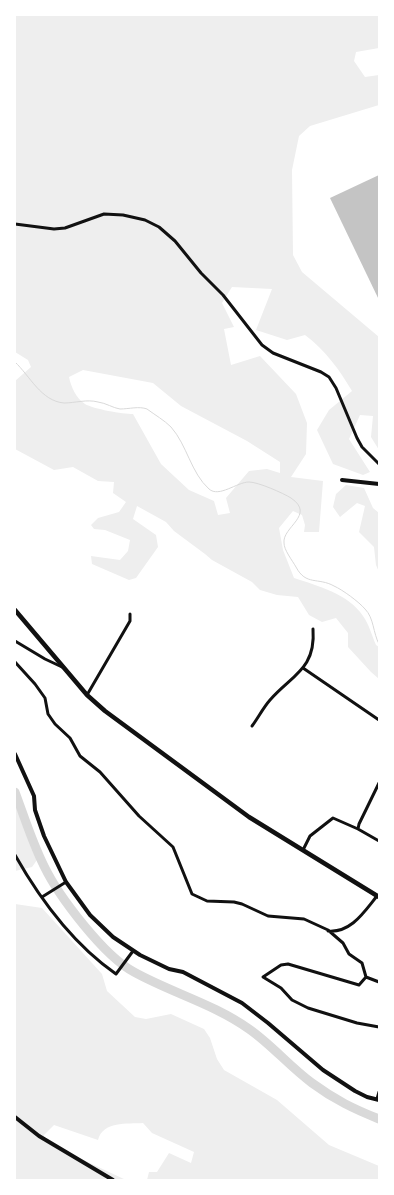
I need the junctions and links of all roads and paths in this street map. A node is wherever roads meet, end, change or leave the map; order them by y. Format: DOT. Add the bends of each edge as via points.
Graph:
graph roads {
  1 [pos="15,224"];
  2 [pos="379,464"];
  3 [pos="342,480"];
  4 [pos="379,484"];
  5 [pos="15,610"];
  6 [pos="130,614"];
  7 [pos="313,629"];
  8 [pos="15,641"];
  9 [pos="15,662"];
  10 [pos="303,668"];
  11 [pos="65,669"];
  12 [pos="87,695"];
  13 [pos="379,720"];
  14 [pos="252,726"];
  15 [pos="15,754"];
  16 [pos="379,783"];
  17 [pos="358,829"];
  18 [pos="379,840"];
  19 [pos="303,850"];
  20 [pos="15,855"];
  21 [pos="66,882"];
  22 [pos="378,896"];
  23 [pos="42,897"];
  24 [pos="328,930"];
  25 [pos="131,953"];
  26 [pos="366,977"];
  27 [pos="379,982"];
  28 [pos="379,1027"];
  29 [pos="379,1092"];
  30 [pos="378,1100"];
  31 [pos="15,1117"];
  32 [pos="112,1180"];
  1 -- 2 [label="street" via="64,228 104,214 145,220 159,227 223,295 262,345 328,377 360,442"];
  3 -- 4 [label="street"];
  5 -- 11 [label="main road"];
  6 -- 12 [label="street" via="130,621"];
  7 -- 10 [label="street" via="312,652"];
  8 -- 11 [label="street"];
  9 -- 24 [label="street" via="36,684 45,698 48,714 70,738 80,756 174,847 192,894 206,901 242,904 268,916 304,919"];
  10 -- 13 [label="street"];
  10 -- 14 [label="street" via="271,700"];
  11 -- 12 [label="main road"];
  12 -- 19 [label="main road" via="250,817"];
  15 -- 21 [label="street" via="34,796 44,836"];
  16 -- 17 [label="street"];
  17 -- 18 [label="street"];
  17 -- 19 [label="street" via="333,818 310,836"];
  19 -- 22 [label="main road"];
  20 -- 23 [label="street"];
  21 -- 23 [label="street"];
  21 -- 25 [label="street" via="90,914"];
  22 -- 24 [label="street" via="347,928"];
  23 -- 25 [label="street" via="82,946 116,974"];
  24 -- 26 [label="street" via="343,943 349,954 362,963"];
  25 -- 30 [label="street" via="183,972 242,1003 323,1070 355,1091"];
  26 -- 27 [label="street"];
  26 -- 28 [label="street" via="359,985 288,964 263,977 308,1008"];
  29 -- 30 [label="street"];
  31 -- 32 [label="street" via="39,1136"];
}
